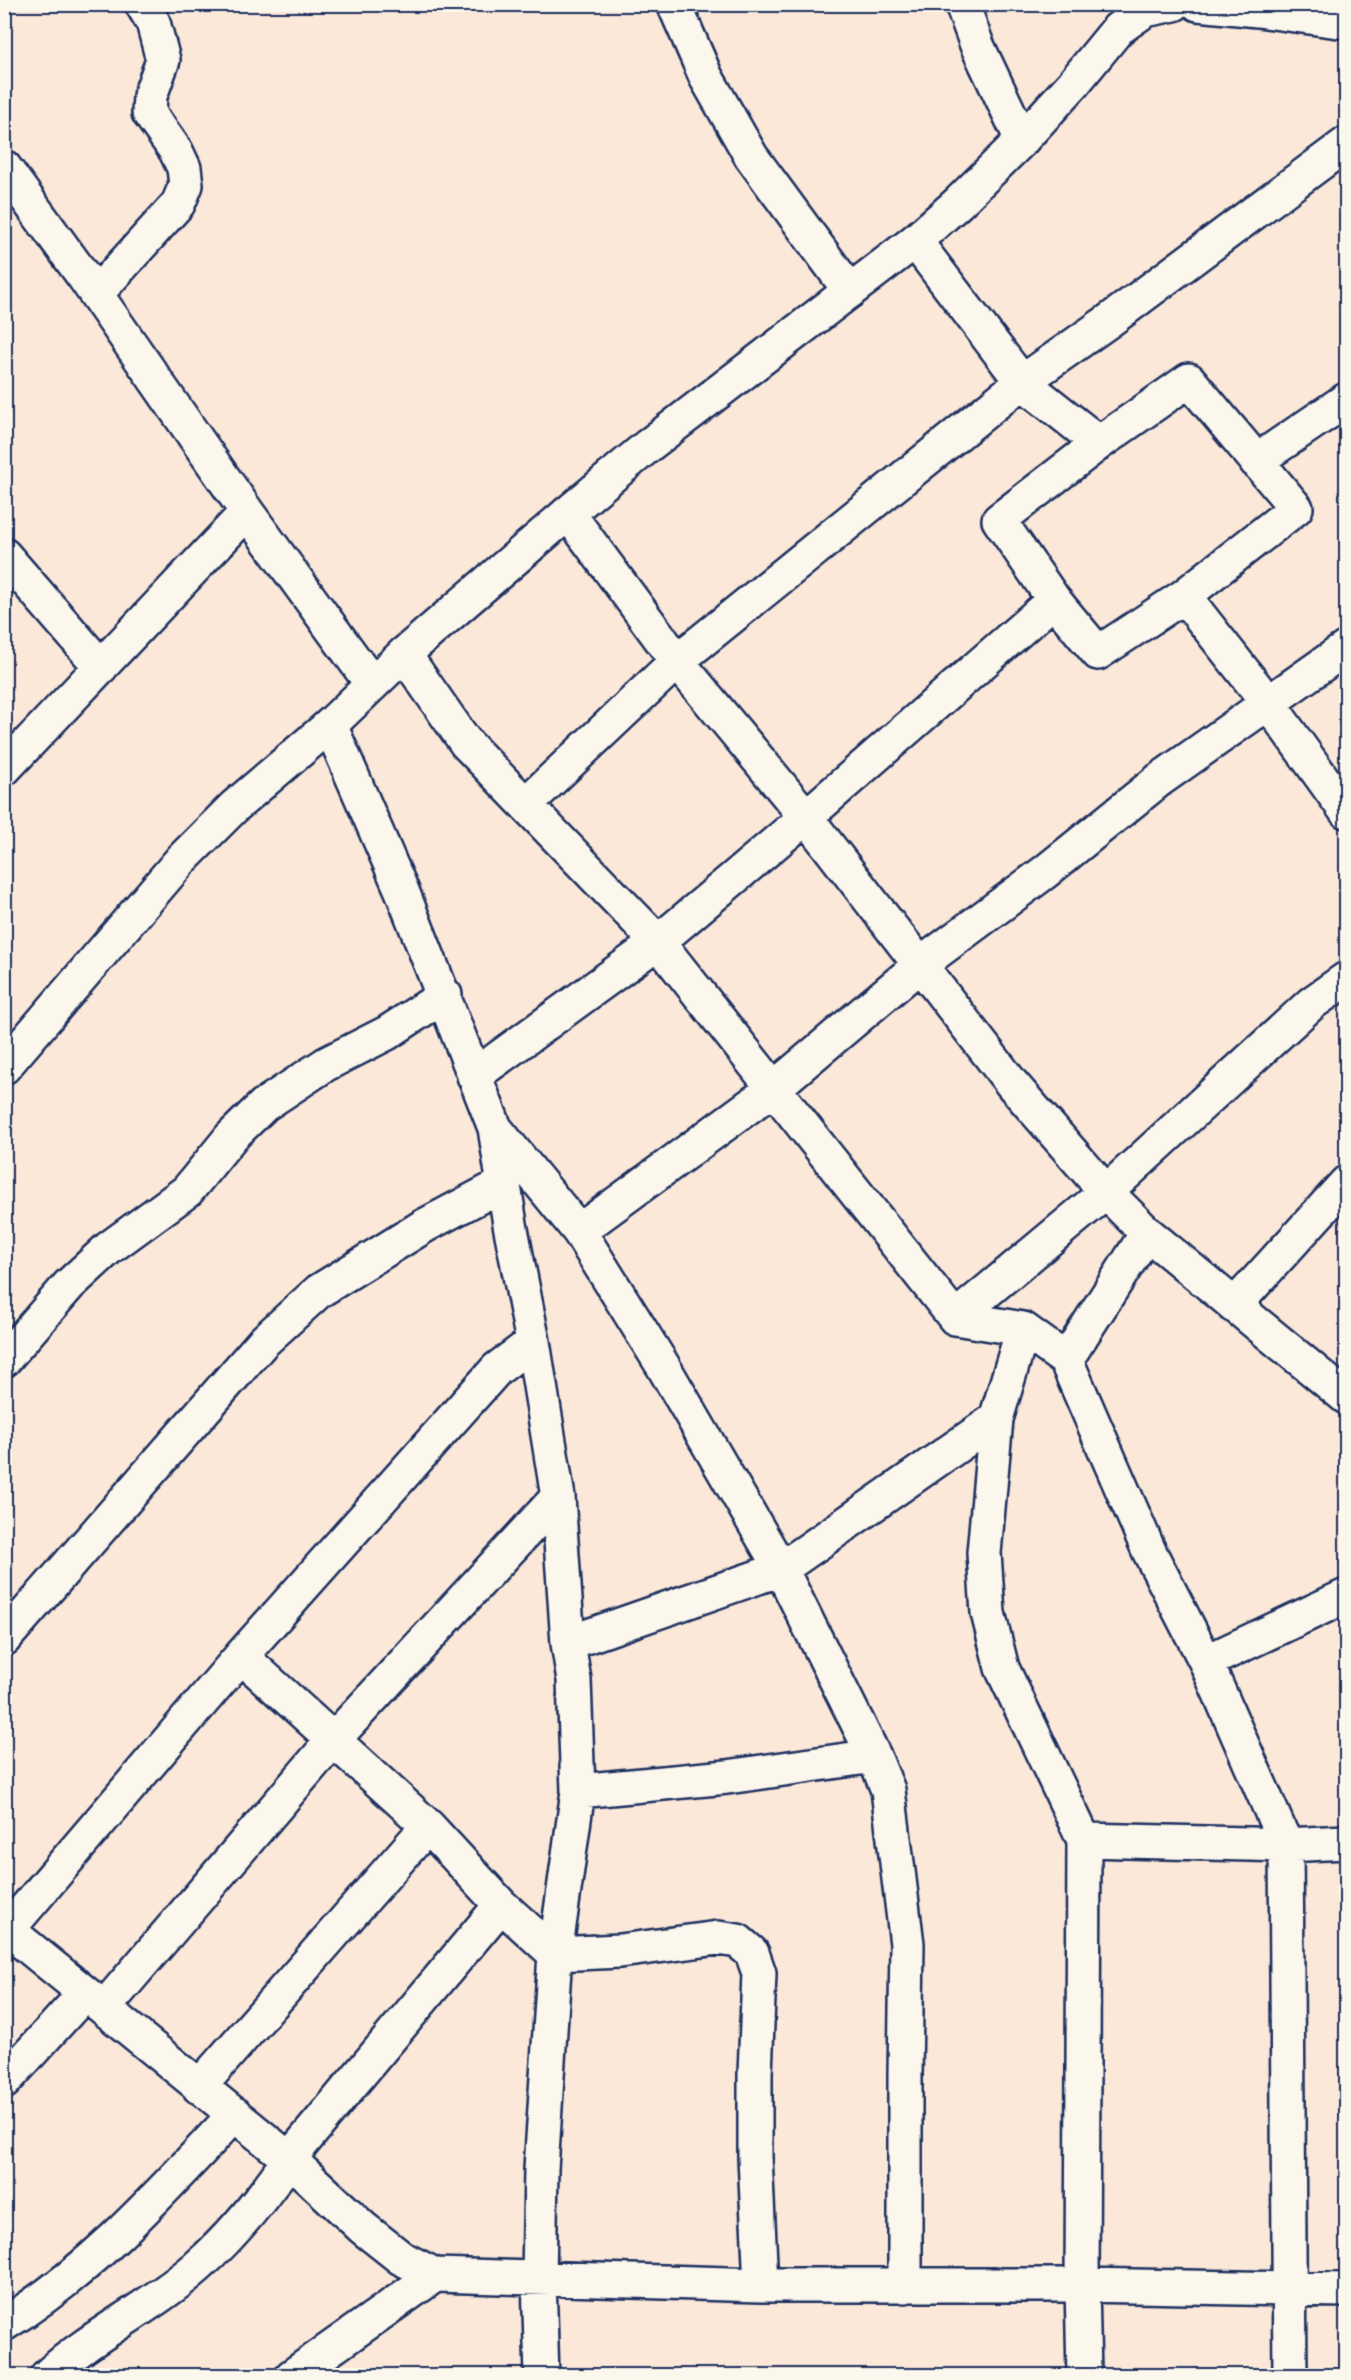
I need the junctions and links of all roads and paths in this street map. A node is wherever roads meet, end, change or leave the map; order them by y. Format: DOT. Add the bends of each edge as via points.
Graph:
graph roads {
  1 [pos="142,4"];
  2 [pos="674,4"];
  3 [pos="962,4"];
  4 [pos="1198,4"];
  5 [pos="1151,6"];
  6 [pos="1347,22"];
  7 [pos="1022,140"];
  8 [pos="1347,144"];
  9 [pos="7,177"];
  10 [pos="915,241"];
  11 [pos="850,291"];
  12 [pos="96,294"];
  13 [pos="1022,382"];
  14 [pos="1347,400"];
  15 [pos="1099,443"];
  16 [pos="1256,461"];
  17 [pos="247,512"];
  18 [pos="568,513"];
  19 [pos="4,555"];
  20 [pos="1184,596"];
  21 [pos="1053,600"];
  22 [pos="1347,648"];
  23 [pos="404,654"];
  24 [pos="677,661"];
  25 [pos="100,667"];
  26 [pos="372,684"];
  27 [pos="1269,704"];
  28 [pos="330,725"];
  29 [pos="4,770"];
  30 [pos="527,803"];
  31 [pos="1347,811"];
  32 [pos="806,817"];
  33 [pos="658,942"];
  34 [pos="921,964"];
  35 [pos="1347,980"];
  36 [pos="445,995"];
  37 [pos="4,1067"];
  38 [pos="474,1076"];
  39 [pos="774,1088"];
  40 [pos="495,1128"];
  41 [pos="1347,1183"];
  42 [pos="503,1184"];
  43 [pos="1106,1192"];
  44 [pos="579,1231"];
  45 [pos="1147,1233"];
  46 [pos="1234,1306"];
  47 [pos="955,1318"];
  48 [pos="1023,1329"];
  49 [pos="533,1342"];
  50 [pos="4,1360"];
  51 [pos="1066,1360"];
  52 [pos="1347,1397"];
  53 [pos="996,1419"];
  54 [pos="558,1497"];
  55 [pos="781,1569"];
  56 [pos="1347,1596"];
  57 [pos="4,1639"];
  58 [pos="568,1643"];
  59 [pos="241,1656"];
  60 [pos="1206,1662"];
  61 [pos="334,1739"];
  62 [pos="874,1756"];
  63 [pos="578,1791"];
  64 [pos="428,1826"];
  65 [pos="1084,1840"];
  66 [pos="1347,1842"];
  67 [pos="1286,1845"];
  68 [pos="501,1905"];
  69 [pos="6,1930"];
  70 [pos="555,1954"];
  71 [pos="94,2000"];
  72 [pos="4,2082"];
  73 [pos="199,2086"];
  74 [pos="236,2114"];
  75 [pos="289,2159"];
  76 [pos="435,2276"];
  77 [pos="539,2279"];
  78 [pos="761,2285"];
  79 [pos="1082,2285"];
  80 [pos="905,2286"];
  81 [pos="1290,2288"];
  82 [pos="1347,2290"];
  83 [pos="4,2324"];
  84 [pos="47,2376"];
  85 [pos="292,2376"];
  86 [pos="542,2376"];
  87 [pos="1084,2376"];
  88 [pos="1290,2376"];
  1 -- 12 [label="street" via="153,22 163,60 150,96 149,113 176,151 186,185 178,204"];
  2 -- 11 [label="street" via="706,77 751,156"];
  3 -- 7 [label="street"];
  4 -- 6 [label="street"];
  5 -- 7 [label="street" via="1118,29"];
  7 -- 10 [label="street"];
  8 -- 13 [label="street"];
  9 -- 12 [label="street"];
  10 -- 11 [label="street"];
  10 -- 13 [label="street"];
  11 -- 18 [label="street"];
  12 -- 17 [label="street"];
  13 -- 15 [label="street"];
  13 -- 24 [label="street"];
  14 -- 16 [label="street"];
  15 -- 16 [label="street" via="1190,380"];
  15 -- 21 [label="street" via="999,520"];
  16 -- 20 [label="street" via="1296,508"];
  17 -- 25 [label="street"];
  17 -- 26 [label="street"];
  18 -- 23 [label="street"];
  18 -- 24 [label="street"];
  19 -- 25 [label="street"];
  20 -- 21 [label="street" via="1098,653"];
  20 -- 27 [label="street"];
  21 -- 32 [label="street"];
  22 -- 27 [label="street"];
  23 -- 26 [label="street"];
  23 -- 30 [label="street" via="466,743"];
  24 -- 30 [label="street"];
  24 -- 32 [label="street"];
  25 -- 29 [label="street"];
  26 -- 28 [label="street"];
  27 -- 31 [label="street"];
  27 -- 34 [label="street" via="1159,780 1045,872"];
  28 -- 36 [label="street"];
  28 -- 37 [label="street" via="235,806 181,860"];
  30 -- 33 [label="street"];
  32 -- 33 [label="street"];
  32 -- 34 [label="street"];
  33 -- 38 [label="street"];
  33 -- 39 [label="street"];
  34 -- 39 [label="street"];
  34 -- 43 [label="street" via="1012,1084"];
  35 -- 43 [label="street" via="1312,1003"];
  36 -- 38 [label="street"];
  36 -- 50 [label="street" via="387,1034 326,1064 264,1105 231,1137 187,1191 109,1248 69,1285"];
  38 -- 40 [label="street"];
  39 -- 44 [label="street"];
  39 -- 47 [label="street"];
  40 -- 42 [label="street"];
  40 -- 44 [label="street"];
  41 -- 46 [label="street"];
  42 -- 49 [label="street"];
  42 -- 57 [label="street" via="414,1232 319,1292 263,1342"];
  43 -- 45 [label="street"];
  43 -- 47 [label="street"];
  44 -- 55 [label="street"];
  45 -- 46 [label="street"];
  45 -- 51 [label="street"];
  46 -- 52 [label="street"];
  47 -- 48 [label="street"];
  48 -- 51 [label="street"];
  48 -- 53 [label="street"];
  49 -- 54 [label="street"];
  49 -- 59 [label="street" via="497,1369"];
  51 -- 60 [label="street" via="1149,1551"];
  53 -- 55 [label="street"];
  53 -- 65 [label="street" via="984,1553 988,1613 1002,1668"];
  54 -- 58 [label="street"];
  54 -- 61 [label="street"];
  55 -- 58 [label="street"];
  55 -- 62 [label="street"];
  56 -- 60 [label="street"];
  58 -- 63 [label="street" via="574,1680"];
  59 -- 61 [label="street"];
  59 -- 69 [label="street"];
  60 -- 67 [label="street"];
  61 -- 64 [label="street"];
  61 -- 71 [label="street"];
  62 -- 63 [label="street" via="727,1777"];
  62 -- 80 [label="street" via="888,1790 908,1944"];
  63 -- 70 [label="street"];
  64 -- 68 [label="street"];
  64 -- 73 [label="street"];
  65 -- 67 [label="street"];
  65 -- 79 [label="street"];
  66 -- 67 [label="street"];
  67 -- 81 [label="street"];
  68 -- 70 [label="street"];
  68 -- 75 [label="street"];
  69 -- 71 [label="street"];
  70 -- 77 [label="street" via="541,2169"];
  70 -- 78 [label="street" via="620,1951 718,1938 738,1941 752,1953 759,1973 755,2157"];
  71 -- 72 [label="street"];
  71 -- 73 [label="street"];
  73 -- 74 [label="street"];
  74 -- 75 [label="street"];
  74 -- 83 [label="street" via="84,2266"];
  75 -- 76 [label="street" via="363,2228 402,2258"];
  75 -- 84 [label="street" via="265,2196 196,2267"];
  76 -- 77 [label="street"];
  76 -- 85 [label="street"];
  77 -- 78 [label="street"];
  77 -- 86 [label="street"];
  78 -- 80 [label="street"];
  79 -- 80 [label="street"];
  79 -- 81 [label="street"];
  79 -- 87 [label="street"];
  81 -- 82 [label="street"];
  81 -- 88 [label="street"];
}
